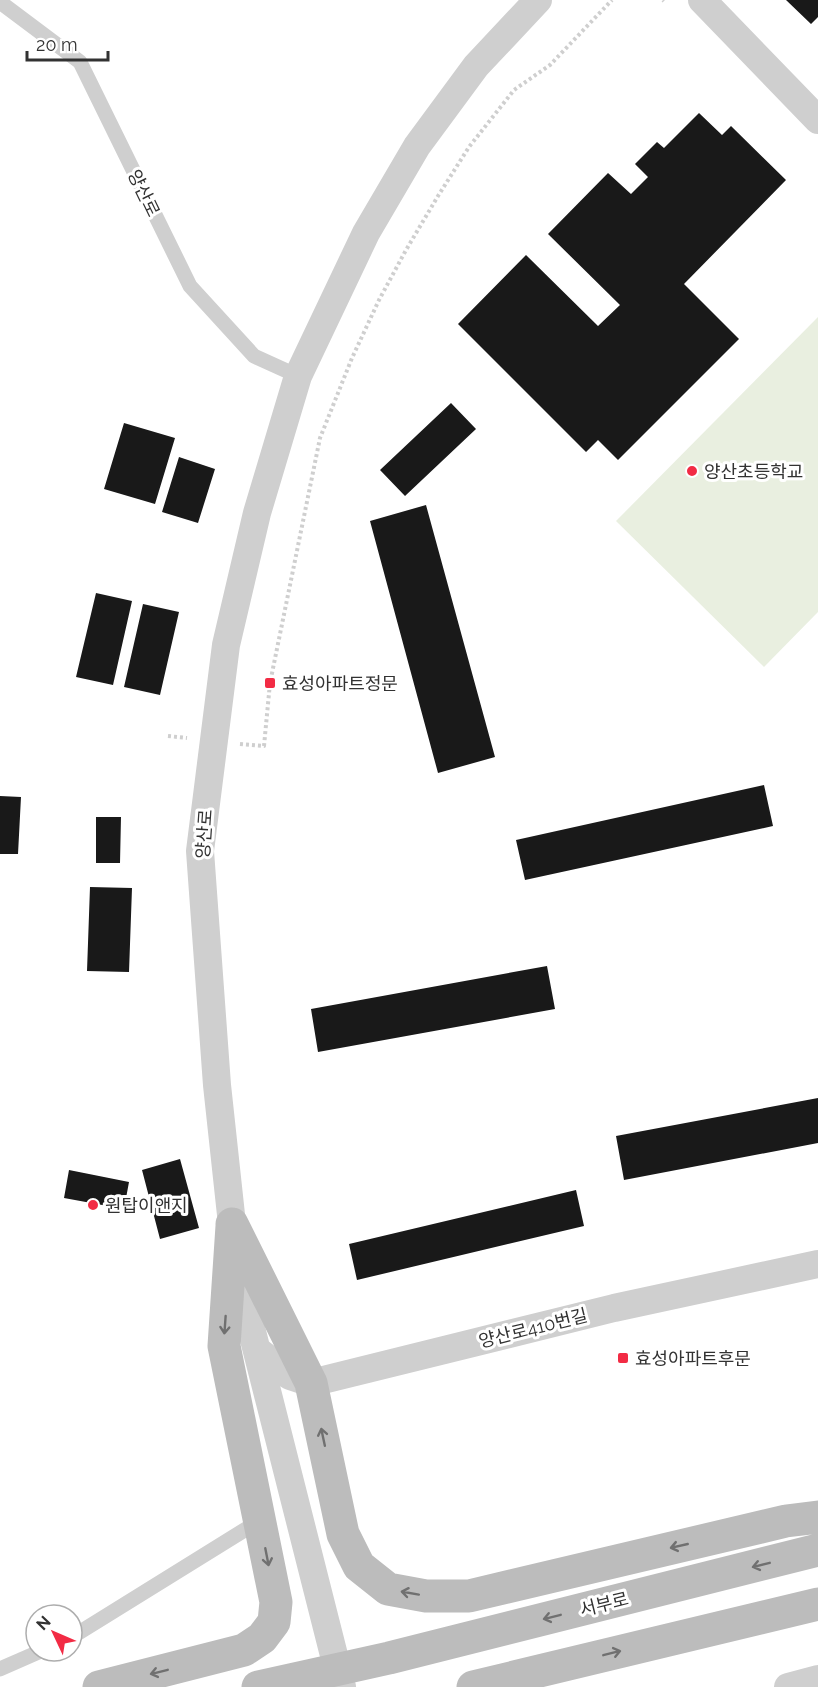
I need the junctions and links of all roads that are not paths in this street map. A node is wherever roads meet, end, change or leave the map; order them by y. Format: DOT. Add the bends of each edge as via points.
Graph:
graph roads {
  1 [pos="538,0"];
  2 [pos="702,0"];
  3 [pos="0,2"];
  4 [pos="818,120"];
  5 [pos="298,376"];
  6 [pos="232,1224"];
  7 [pos="818,1264"];
  8 [pos="257,1350"];
  9 [pos="311,1383"];
  10 [pos="818,1517"];
  11 [pos="259,1521"];
  12 [pos="818,1550"];
  13 [pos="818,1604"];
  14 [pos="84,1630"];
  15 [pos="24,1658"];
  16 [pos="0,1669"];
  17 [pos="818,1680"];
  18 [pos="272,1683"];
  19 [pos="99,1687"];
  20 [pos="342,1687"];
  21 [pos="473,1687"];
  22 [pos="788,1687"];
  23 [pos="812,1687"];
  1 -- 5 [label="street, 양산로" via="476,66 417,146 366,233"];
  2 -- 4 [label="street"];
  3 -- 5 [label="lane, 양산로" via="80,62 190,286 254,356"];
  5 -- 6 [label="street, 양산로" via="257,513 226,645 200,851 217,1085"];
  6 -- 8 [label="street, 양산로" via="244,1300"];
  6 -- 9 [label="main road"];
  6 -- 11 [label="main road, one-way" via="224,1346"];
  7 -- 9 [label="street, 양산로410번길" via="614,1308"];
  8 -- 9 [label="street" via="290,1376"];
  8 -- 20 [label="street, 양산로"];
  10 -- 9 [label="main road, one-way" via="786,1521 468,1596 426,1596 388,1589 359,1566 343,1534"];
  11 -- 14 [label="lane"];
  11 -- 19 [label="main road, one-way" via="276,1602 274,1622 262,1638 244,1650"];
  12 -- 18 [label="main road, 서부로, one-way" via="389,1658"];
  21 -- 13 [label="main road, one-way"];
  15 -- 16 [label="lane"];
  17 -- 22 [label="street"];
  17 -- 23 [label="street"];
}
